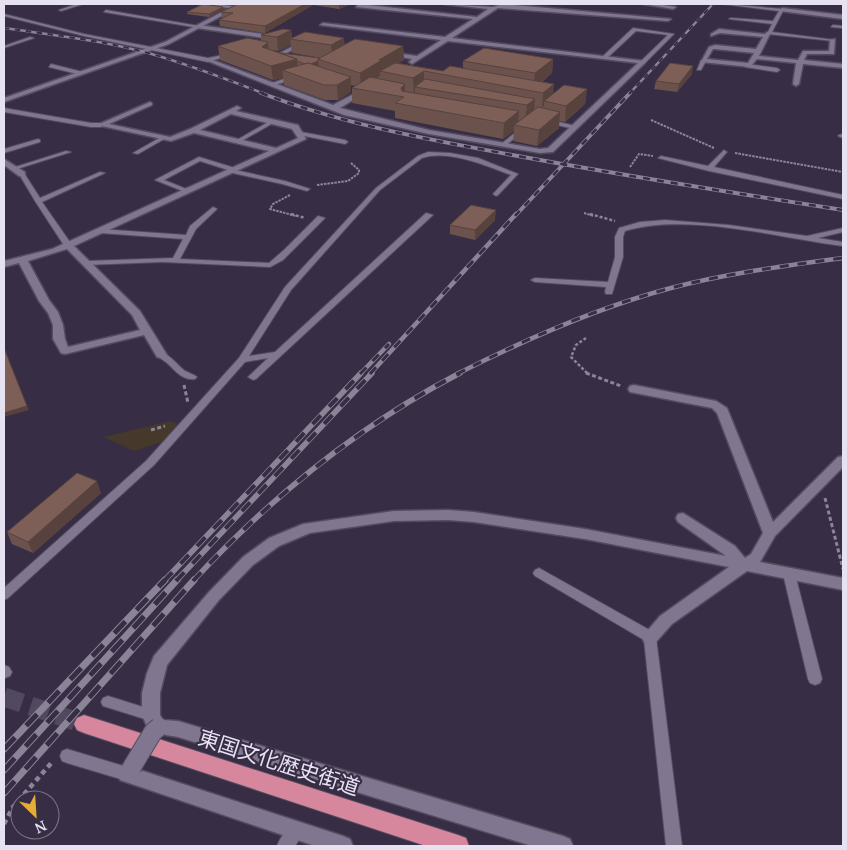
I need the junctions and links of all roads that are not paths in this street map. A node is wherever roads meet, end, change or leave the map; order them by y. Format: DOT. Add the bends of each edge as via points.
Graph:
graph roads {
  1 [pos="81,4"];
  2 [pos="202,4"];
  3 [pos="363,4"];
  4 [pos="447,4"];
  5 [pos="646,4"];
  6 [pos="725,4"];
  7 [pos="239,5"];
  8 [pos="496,6"];
  9 [pos="673,7"];
  10 [pos="62,8"];
  11 [pos="782,10"];
  12 [pos="106,11"];
  13 [pos="4,15"];
  14 [pos="843,17"];
  15 [pos="476,18"];
  16 [pos="731,18"];
  17 [pos="668,19"];
  18 [pos="774,23"];
  19 [pos="322,25"];
  20 [pos="834,26"];
  21 [pos="199,27"];
  22 [pos="843,27"];
  23 [pos="713,35"];
  24 [pos="767,35"];
  25 [pos="32,38"];
  26 [pos="287,39"];
  27 [pos="296,40"];
  28 [pos="444,40"];
  29 [pos="834,40"];
  30 [pos="305,42"];
  31 [pos="314,43"];
  32 [pos="4,47"];
  33 [pos="153,48"];
  34 [pos="238,52"];
  35 [pos="384,53"];
  36 [pos="279,54"];
  37 [pos="755,54"];
  38 [pos="288,56"];
  39 [pos="418,58"];
  40 [pos="604,58"];
  41 [pos="208,60"];
  42 [pos="703,61"];
  43 [pos="800,61"];
  44 [pos="276,62"];
  45 [pos="643,62"];
  46 [pos="50,66"];
  47 [pos="747,66"];
  48 [pos="843,66"];
  49 [pos="292,68"];
  50 [pos="401,69"];
  51 [pos="699,69"];
  52 [pos="777,70"];
  53 [pos="80,73"];
  54 [pos="301,73"];
  55 [pos="272,84"];
  56 [pos="796,84"];
  57 [pos="378,87"];
  58 [pos="347,88"];
  59 [pos="361,92"];
  60 [pos="4,100"];
  61 [pos="591,102"];
  62 [pos="600,103"];
  63 [pos="150,104"];
  64 [pos="242,106"];
  65 [pos="334,108"];
  66 [pos="4,110"];
  67 [pos="231,112"];
  68 [pos="272,122"];
  69 [pos="531,122"];
  70 [pos="518,124"];
  71 [pos="101,125"];
  72 [pos="574,127"];
  73 [pos="193,131"];
  74 [pos="301,134"];
  75 [pos="163,138"];
  76 [pos="38,141"];
  77 [pos="238,141"];
  78 [pos="345,142"];
  79 [pos="503,145"];
  80 [pos="276,150"];
  81 [pos="4,151"];
  82 [pos="68,152"];
  83 [pos="724,152"];
  84 [pos="136,153"];
  85 [pos="662,158"];
  86 [pos="4,161"];
  87 [pos="15,168"];
  88 [pos="709,169"];
  89 [pos="232,170"];
  90 [pos="102,173"];
  91 [pos="22,174"];
  92 [pos="307,189"];
  93 [pos="187,191"];
  94 [pos="496,194"];
  95 [pos="843,197"];
  96 [pos="38,201"];
  97 [pos="213,210"];
  98 [pos="429,215"];
  99 [pos="321,218"];
  100 [pos="100,230"];
  101 [pos="843,230"];
  102 [pos="188,237"];
  103 [pos="808,239"];
  104 [pos="843,244"];
  105 [pos="68,245"];
  106 [pos="23,261"];
  107 [pos="175,261"];
  108 [pos="86,263"];
  109 [pos="4,264"];
  110 [pos="534,280"];
  111 [pos="148,331"];
  112 [pos="161,354"];
  113 [pos="277,354"];
  114 [pos="242,360"];
  115 [pos="188,376"];
  116 [pos="253,378"];
  117 [pos="634,389"];
  118 [pos="843,460"];
  119 [pos="683,518"];
  120 [pos="770,533"];
  121 [pos="743,566"];
  122 [pos="539,573"];
  123 [pos="788,574"];
  124 [pos="843,584"];
  125 [pos="4,595"];
  126 [pos="650,637"];
  127 [pos="815,679"];
  128 [pos="108,702"];
  129 [pos="155,721"];
  130 [pos="84,724"];
  131 [pos="67,756"];
  132 [pos="130,770"];
  133 [pos="297,831"];
  134 [pos="285,846"];
  135 [pos="343,846"];
  136 [pos="458,846"];
  137 [pos="563,846"];
  138 [pos="674,846"];
  1 -- 10 [label="lane"];
  2 -- 7 [label="street"];
  3 -- 15 [label="street" via="358,6"];
  4 -- 8 [label="street"];
  5 -- 9 [label="street"];
  6 -- 11 [label="lane"];
  7 -- 21 [label="street"];
  8 -- 15 [label="street"];
  8 -- 17 [label="street"];
  11 -- 14 [label="street"];
  11 -- 18 [label="lane"];
  12 -- 21 [label="lane"];
  13 -- 33 [label="lane"];
  15 -- 28 [label="street"];
  16 -- 18 [label="lane"];
  18 -- 24 [label="lane"];
  19 -- 28 [label="street"];
  20 -- 22 [label="lane"];
  21 -- 26 [label="street"];
  21 -- 33 [label="street"];
  23 -- 24 [label="street" via="719,31"];
  24 -- 29 [label="lane"];
  24 -- 37 [label="street"];
  25 -- 32 [label="lane"];
  27 -- 30 [label="street"];
  28 -- 39 [label="street"];
  28 -- 40 [label="street"];
  29 -- 43 [label="street" via="832,53 807,51"];
  30 -- 31 [label="street"];
  30 -- 36 [label="street"];
  33 -- 41 [label="lane"];
  33 -- 53 [label="street"];
  34 -- 41 [label="lane"];
  35 -- 39 [label="street"];
  36 -- 38 [label="lane"];
  36 -- 44 [label="street" via="267,57"];
  37 -- 42 [label="street" via="711,48"];
  37 -- 43 [label="street"];
  37 -- 47 [label="street"];
  39 -- 50 [label="street"];
  40 -- 45 [label="street"];
  40 -- 45 [label="lane" via="635,29 672,34"];
  41 -- 55 [label="street"];
  42 -- 47 [label="street"];
  42 -- 51 [label="lane"];
  43 -- 48 [label="street"];
  43 -- 56 [label="street"];
  45 -- 62 [label="street"];
  46 -- 53 [label="lane"];
  47 -- 52 [label="lane"];
  49 -- 54 [label="street"];
  53 -- 60 [label="street"];
  54 -- 55 [label="lane"];
  55 -- 65 [label="street"];
  57 -- 59 [label="street"];
  58 -- 59 [label="street"];
  59 -- 65 [label="street"];
  61 -- 62 [label="street"];
  62 -- 72 [label="street"];
  63 -- 71 [label="street"];
  64 -- 67 [label="street"];
  65 -- 79 [label="street" via="371,120"];
  66 -- 71 [label="lane"];
  67 -- 68 [label="street"];
  67 -- 73 [label="street"];
  68 -- 74 [label="street" via="295,127"];
  68 -- 77 [label="lane"];
  69 -- 70 [label="lane"];
  69 -- 72 [label="lane"];
  69 -- 79 [label="lane"];
  71 -- 75 [label="street"];
  72 -- 79 [label="street" via="550,150"];
  73 -- 75 [label="street" via="177,138"];
  73 -- 77 [label="street"];
  74 -- 78 [label="lane"];
  74 -- 80 [label="street" via="302,139"];
  75 -- 84 [label="lane"];
  76 -- 81 [label="lane"];
  77 -- 80 [label="street"];
  80 -- 89 [label="street"];
  82 -- 87 [label="lane"];
  83 -- 88 [label="lane"];
  85 -- 88 [label="lane"];
  86 -- 87 [label="street"];
  87 -- 91 [label="street"];
  88 -- 95 [label="lane"];
  89 -- 92 [label="lane"];
  89 -- 93 [label="street"];
  89 -- 93 [label="lane" via="199,159 158,180"];
  90 -- 96 [label="lane"];
  91 -- 96 [label="lane"];
  93 -- 100 [label="street"];
  94 -- 114 [label="lane" via="515,174 478,160 438,154 420,157 378,190 288,289"];
  96 -- 105 [label="lane"];
  97 -- 102 [label="lane"];
  98 -- 113 [label="lane"];
  99 -- 107 [label="lane" via="275,264"];
  100 -- 102 [label="lane"];
  100 -- 105 [label="street"];
  101 -- 103 [label="lane"];
  102 -- 107 [label="lane"];
  103 -- 104 [label="lane"];
  103 -- 110 [label="lane" via="736,228 672,223 632,225 622,230 619,237 619,257 610,288"];
  105 -- 106 [label="street"];
  105 -- 108 [label="street"];
  106 -- 109 [label="street"];
  106 -- 111 [label="street" via="53,312 65,351"];
  107 -- 108 [label="lane"];
  108 -- 111 [label="street" via="136,313"];
  111 -- 112 [label="street"];
  112 -- 115 [label="lane"];
  113 -- 114 [label="lane"];
  113 -- 116 [label="lane"];
  114 -- 125 [label="lane" via="150,463"];
  117 -- 120 [label="street" via="716,405 723,411"];
  118 -- 120 [label="street"];
  119 -- 121 [label="street" via="730,550"];
  120 -- 121 [label="street" via="756,558"];
  121 -- 123 [label="street"];
  121 -- 126 [label="street" via="666,620"];
  121 -- 129 [label="street" via="595,536 448,514 394,516 308,528 274,542 248,561 167,650 155,673 151,693"];
  122 -- 126 [label="lane"];
  123 -- 124 [label="street"];
  123 -- 127 [label="lane"];
  126 -- 138 [label="lane"];
  128 -- 129 [label="lane"];
  129 -- 132 [label="street, bridge" via="153,732"];
  129 -- 137 [label="street"];
  130 -- 136 [label="highway, 東国文化歴史街道"];
  131 -- 132 [label="lane"];
  132 -- 133 [label="street"];
  133 -- 134 [label="lane"];
  133 -- 135 [label="street"];
}
